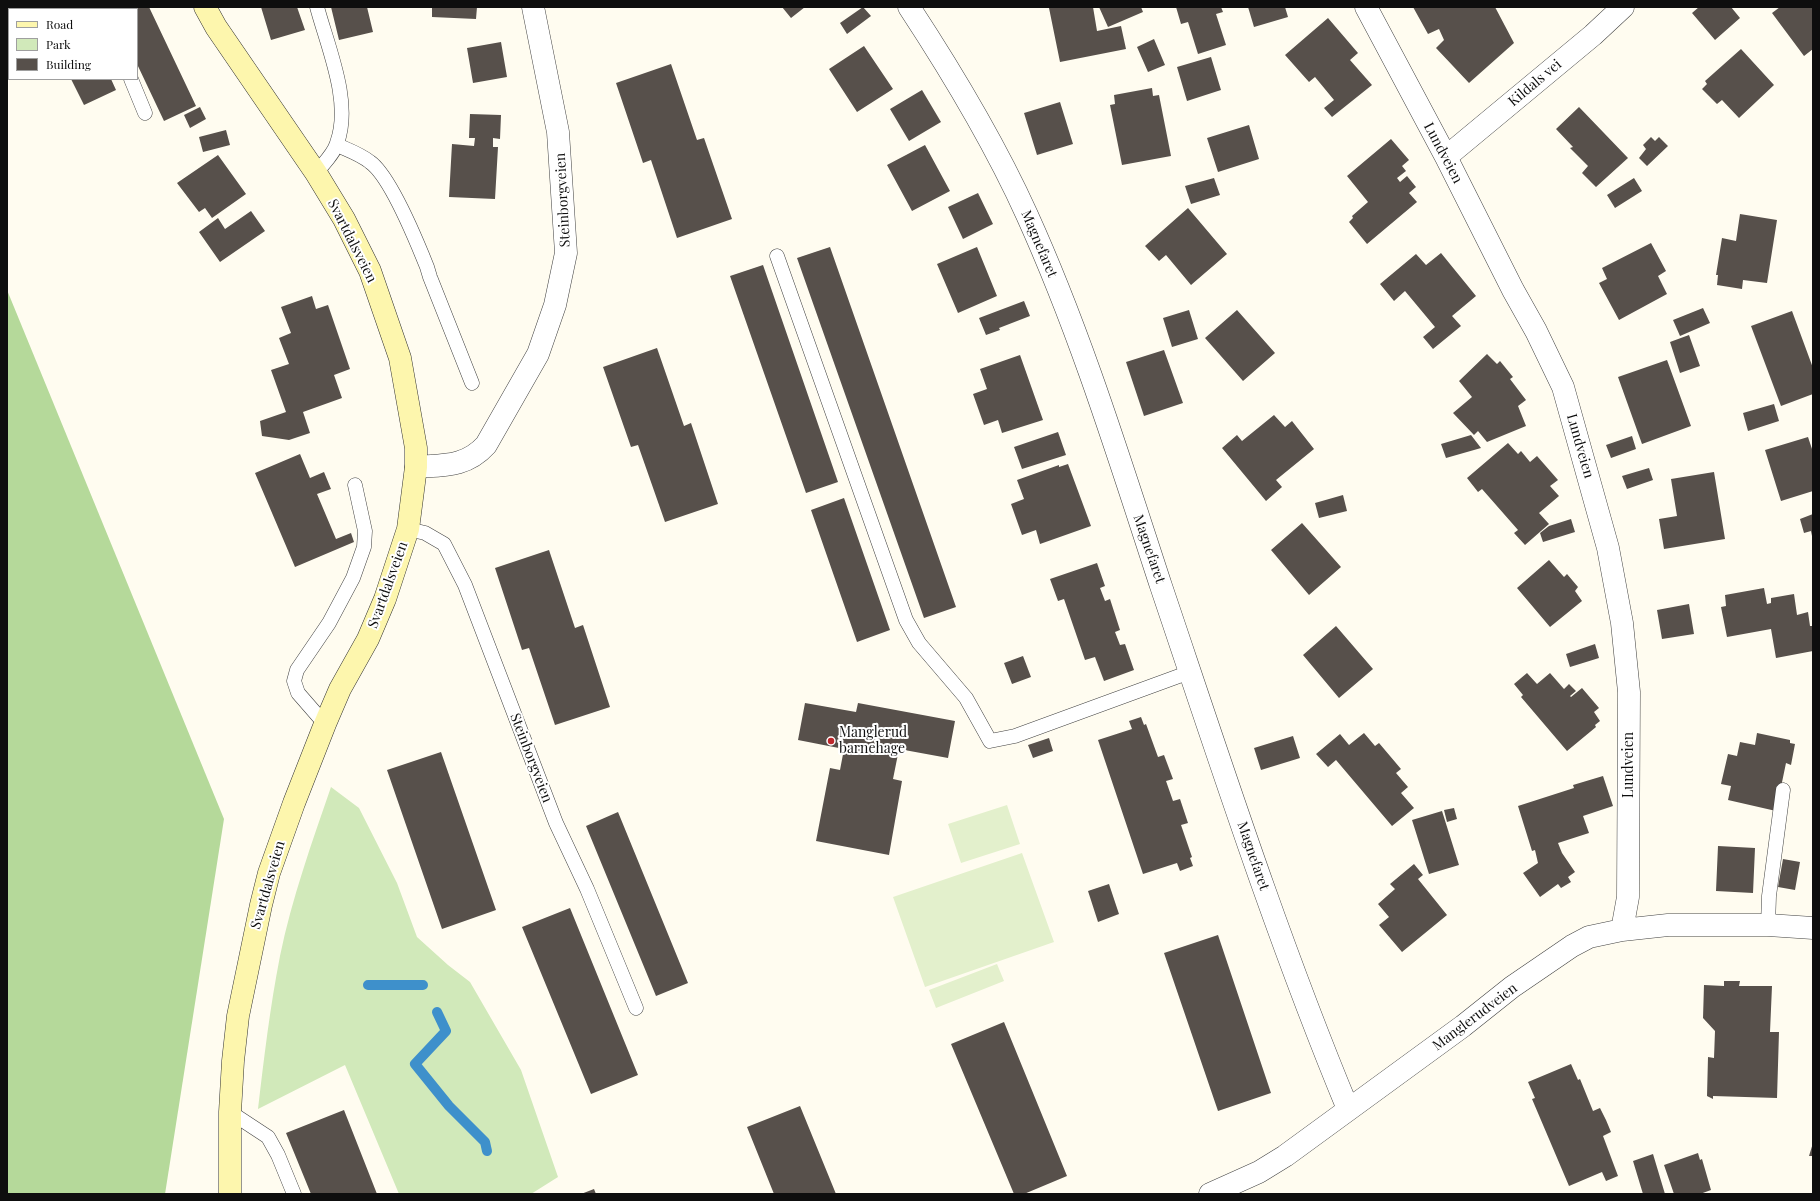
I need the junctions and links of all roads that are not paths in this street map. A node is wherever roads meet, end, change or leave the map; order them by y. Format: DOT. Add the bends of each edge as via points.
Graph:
graph roads {
  1 [pos="205,7"];
  2 [pos="317,7"];
  3 [pos="533,7"];
  4 [pos="910,7"];
  5 [pos="1366,7"];
  6 [pos="1623,7"];
  7 [pos="131,80"];
  8 [pos="145,113"];
  9 [pos="337,145"];
  10 [pos="1446,157"];
  11 [pos="316,173"];
  12 [pos="777,256"];
  13 [pos="472,383"];
  14 [pos="416,467"];
  15 [pos="355,485"];
  16 [pos="408,529"];
  17 [pos="1190,672"];
  18 [pos="325,724"];
  19 [pos="1783,790"];
  20 [pos="1768,925"];
  21 [pos="1813,928"];
  22 [pos="1622,930"];
  23 [pos="636,1008"];
  24 [pos="1348,1109"];
  25 [pos="230,1112"];
  26 [pos="230,1194"];
  27 [pos="294,1194"];
  28 [pos="1210,1194"];
  1 -- 11 [label="street, Svartdalsveien"];
  2 -- 9 [label="lane" via="342,97 342,126"];
  3 -- 14 [label="street, Steinborgveien" via="558,132 566,229 566,253 555,305 538,354 486,445 465,462"];
  4 -- 17 [label="street, Magnefaret" via="959,84 1027,216 1083,356"];
  5 -- 10 [label="street, Lundveien"];
  6 -- 10 [label="street, Kildals vei"];
  7 -- 8 [label="lane"];
  9 -- 11 [label="lane"];
  9 -- 13 [label="lane" via="371,162 393,195 424,260"];
  10 -- 22 [label="street, Lundveien" via="1563,387 1608,548 1622,623 1629,692 1628,897"];
  11 -- 14 [label="street, Svartdalsveien" via="344,219 370,271 400,358 416,448"];
  12 -- 17 [label="lane" via="906,620 919,643 966,698 990,742 1015,736"];
  14 -- 16 [label="street, Svartdalsveien"];
  15 -- 18 [label="lane" via="365,531 364,547 353,578 329,623 297,670 294,681 298,693"];
  16 -- 18 [label="street, Svartdalsveien" via="383,605"];
  16 -- 23 [label="lane, Steinborgveien" via="425,533 444,544 465,585 556,823 587,889"];
  17 -- 24 [label="street, Magnefaret" via="1270,905"];
  18 -- 25 [label="street, Svartdalsveien" via="294,803 260,905 238,1016 232,1061"];
  19 -- 20 [label="lane" via="1770,886"];
  20 -- 21 [label="street, Manglerudveien"];
  20 -- 22 [label="street, Manglerudveien" via="1668,925"];
  22 -- 24 [label="street, Manglerudveien" via="1589,937 1572,946 1512,987 1463,1026"];
  24 -- 28 [label="street, Manglerudveien" via="1315,1135 1259,1172"];
  25 -- 26 [label="street, Svartdalsveien"];
  25 -- 27 [label="lane" via="268,1137"];
}
